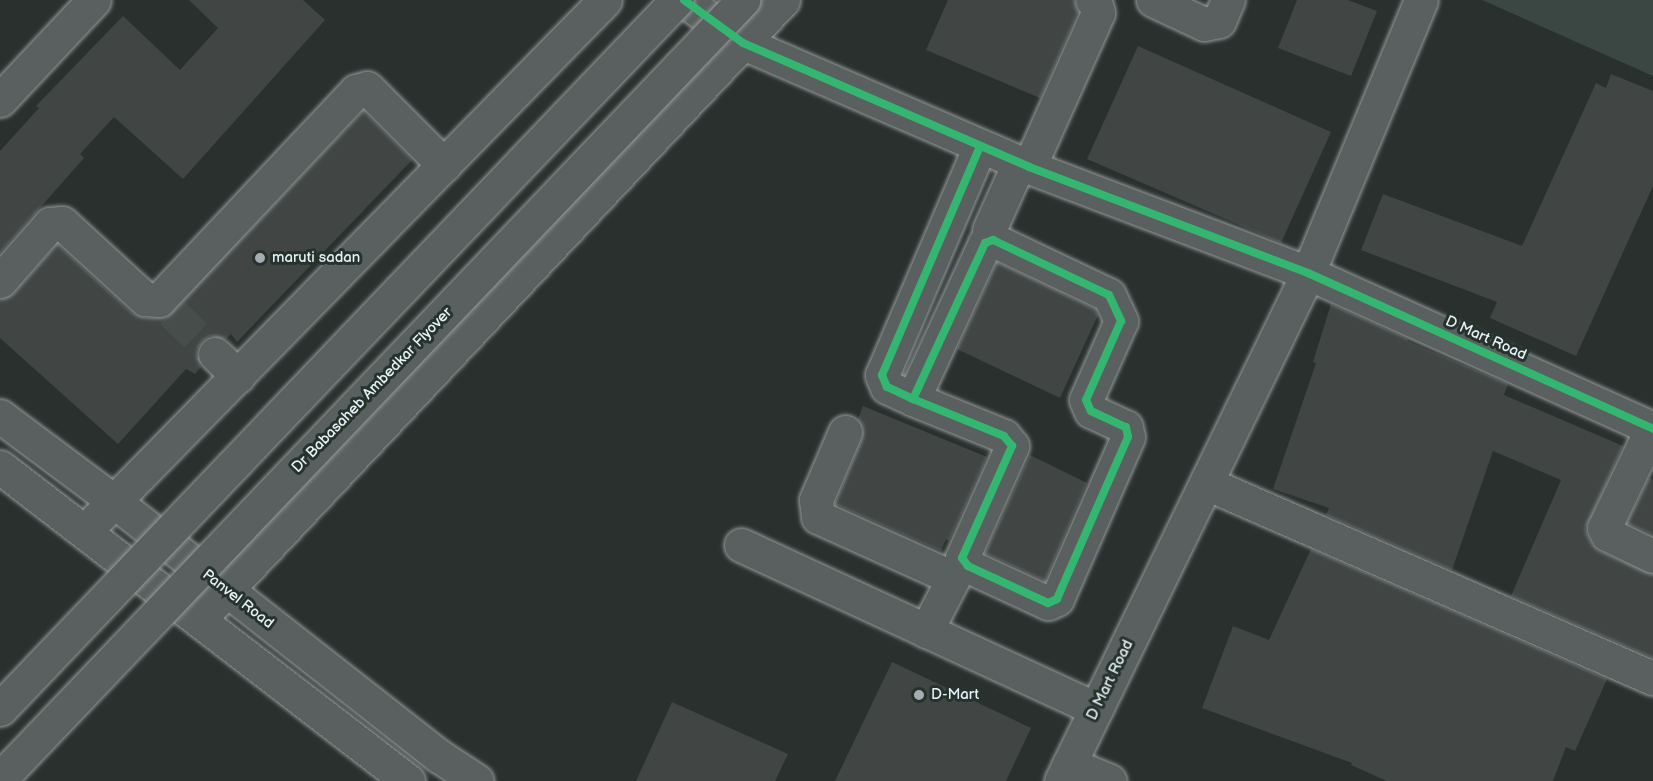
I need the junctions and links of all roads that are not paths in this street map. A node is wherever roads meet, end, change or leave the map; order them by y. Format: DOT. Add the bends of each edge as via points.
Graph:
graph roads {
  1 [pos="94,0"];
  2 [pos="605,0"];
  3 [pos="677,0"];
  4 [pos="684,0"];
  5 [pos="743,0"];
  6 [pos="783,0"];
  7 [pos="1092,0"];
  8 [pos="1153,0"];
  9 [pos="1228,0"];
  10 [pos="1410,3"];
  11 [pos="743,43"];
  12 [pos="0,100"];
  13 [pos="980,146"];
  14 [pos="444,165"];
  15 [pos="1024,165"];
  16 [pos="989,230"];
  17 [pos="1308,273"];
  18 [pos="0,281"];
  19 [pos="912,399"];
  20 [pos="0,416"];
  21 [pos="1652,429"];
  22 [pos="845,432"];
  23 [pos="0,467"];
  24 [pos="1206,483"];
  25 [pos="115,502"];
  26 [pos="85,531"];
  27 [pos="741,545"];
  28 [pos="1653,556"];
  29 [pos="227,590"];
  30 [pos="199,620"];
  31 [pos="926,631"];
  32 [pos="1653,678"];
  33 [pos="0,709"];
  34 [pos="1096,709"];
  35 [pos="1065,772"];
  36 [pos="0,779"];
  37 [pos="408,781"];
  38 [pos="477,781"];
  39 [pos="1109,781"];
  1 -- 12 [label="street"];
  2 -- 14 [label="street"];
  3 -- 33 [label="street, bridge"];
  4 -- 11 [label="street"];
  5 -- 36 [label="street, Dr Babasaheb Ambedkar Flyover, bridge"];
  6 -- 11 [label="street"];
  7 -- 15 [label="street" via="1098,13"];
  8 -- 9 [label="street" via="1204,24 1220,21"];
  10 -- 17 [label="street"];
  11 -- 13 [label="street"];
  11 -- 29 [label="street"];
  13 -- 15 [label="street"];
  13 -- 19 [label="street" via="882,375 887,387"];
  14 -- 18 [label="street" via="367,88 356,91 165,306 145,299 62,223 50,224"];
  14 -- 25 [label="street" via="226,365"];
  15 -- 16 [label="street"];
  15 -- 17 [label="street"];
  17 -- 21 [label="street, D Mart Road"];
  17 -- 24 [label="street, D Mart Road"];
  19 -- 19 [label="street" via="1004,436 1012,446 962,558 968,566 1048,603 1057,599 1128,437 1126,427 1091,411 1086,400 1121,321 1109,295 993,240 985,243"];
  20 -- 25 [label="street, Panvel Road"];
  21 -- 28 [label="street" via="1604,528 1607,534"];
  22 -- 31 [label="street" via="816,500 818,517 956,572"];
  23 -- 26 [label="street"];
  24 -- 32 [label="street"];
  24 -- 34 [label="street, D Mart Road"];
  25 -- 26 [label="street"];
  25 -- 29 [label="street, Panvel Road"];
  26 -- 30 [label="street"];
  27 -- 31 [label="street"];
  29 -- 30 [label="street"];
  29 -- 38 [label="street, Panvel Road" via="439,756"];
  30 -- 37 [label="street"];
  31 -- 34 [label="street"];
  34 -- 35 [label="street, D Mart Road"];
  35 -- 39 [label="street"];
}
